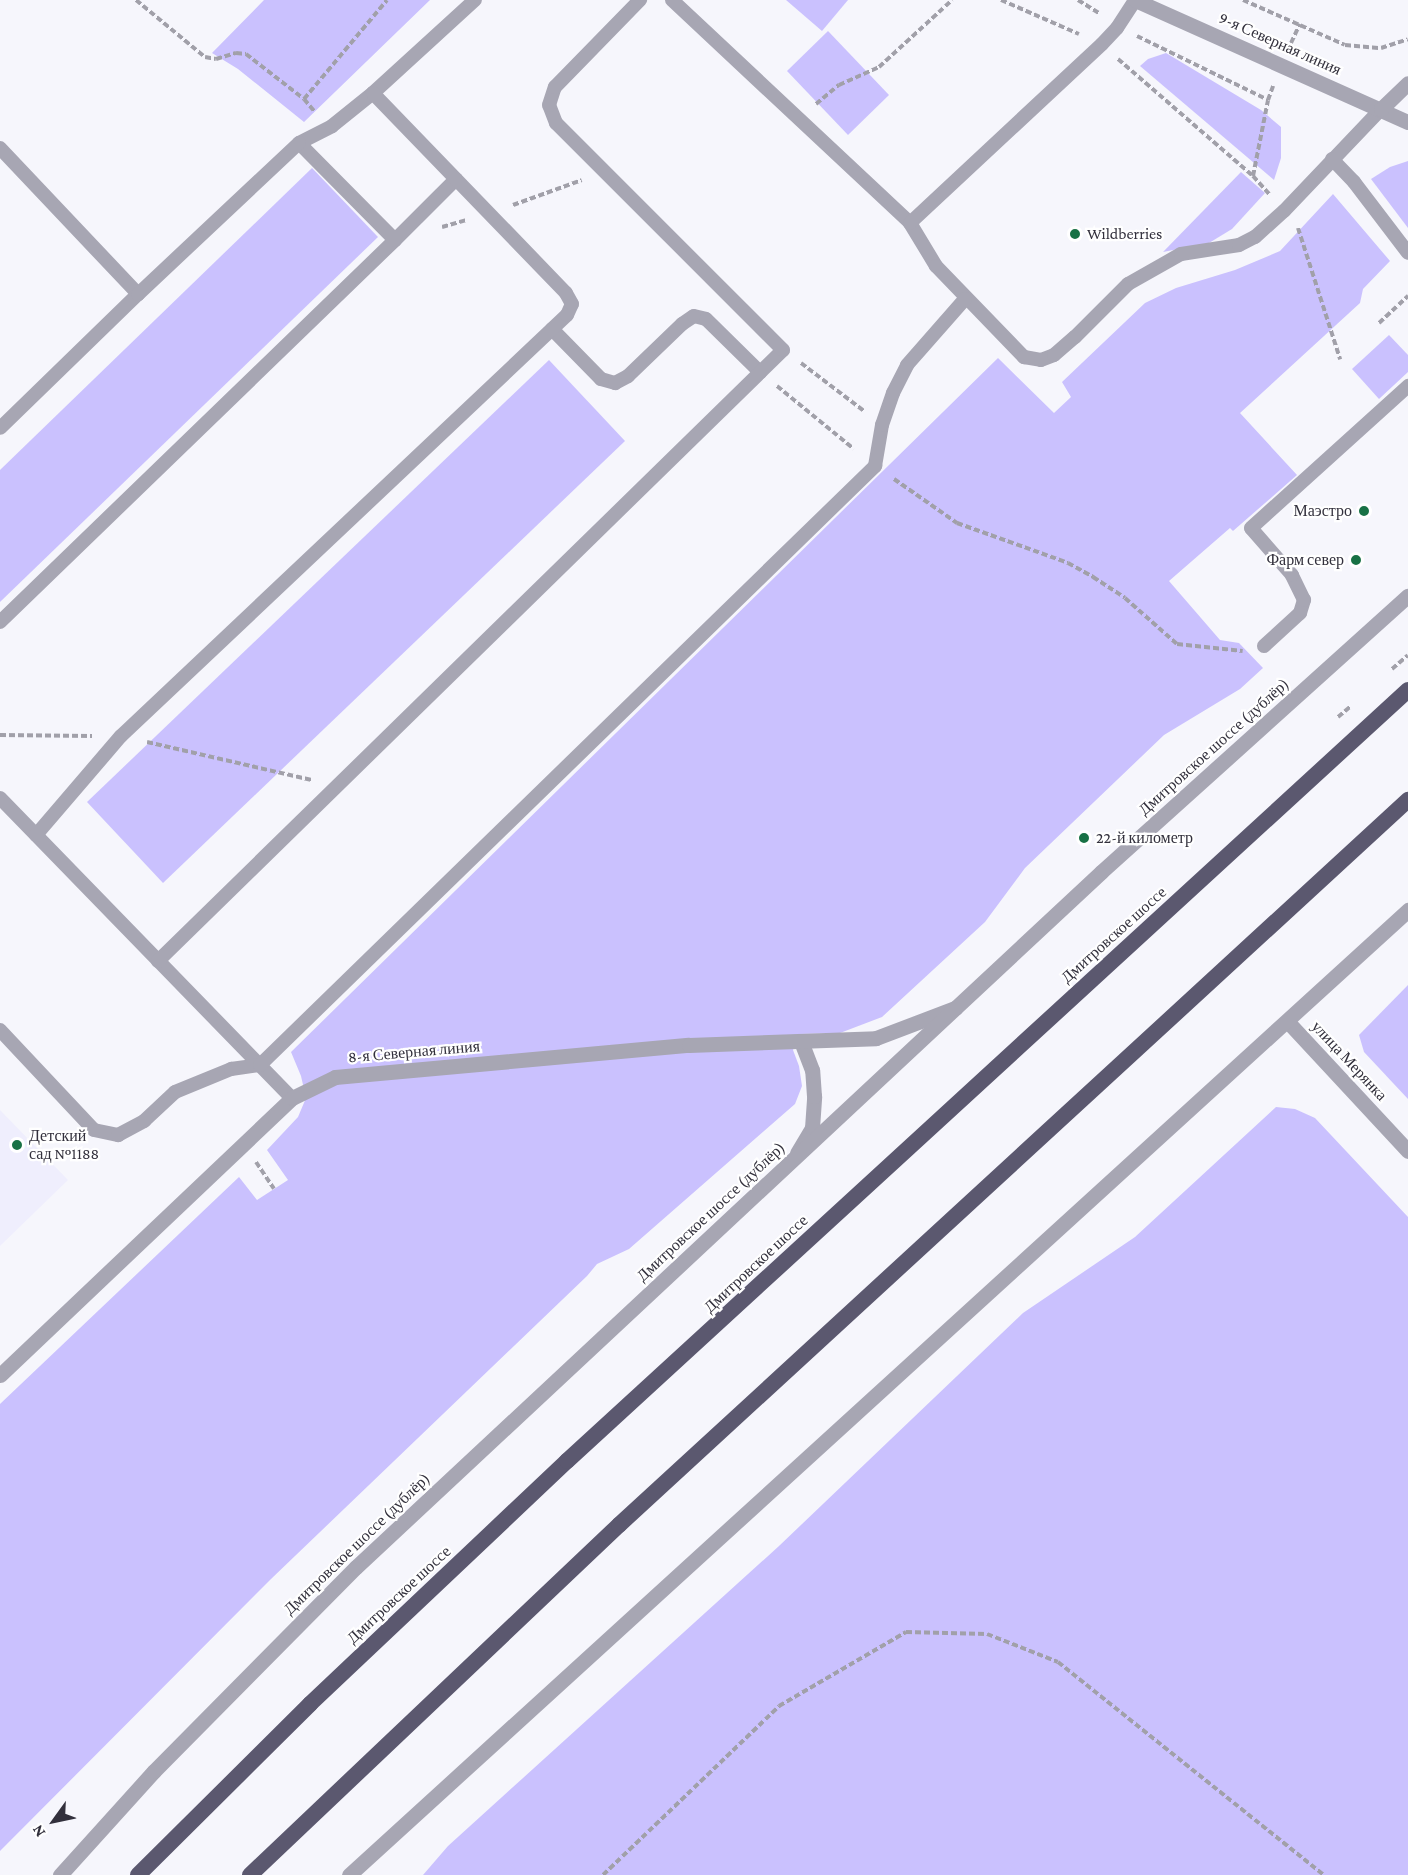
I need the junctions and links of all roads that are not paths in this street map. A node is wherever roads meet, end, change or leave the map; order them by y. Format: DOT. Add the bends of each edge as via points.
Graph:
graph roads {
  1 [pos="475,0"];
  2 [pos="640,0"];
  3 [pos="672,0"];
  4 [pos="1135,0"];
  5 [pos="1408,83"];
  6 [pos="373,93"];
  7 [pos="1381,109"];
  8 [pos="1408,122"];
  9 [pos="298,143"];
  10 [pos="0,148"];
  11 [pos="1332,159"];
  12 [pos="456,179"];
  13 [pos="910,223"];
  14 [pos="394,240"];
  15 [pos="1408,253"];
  16 [pos="138,294"];
  17 [pos="965,299"];
  18 [pos="552,329"];
  19 [pos="760,372"];
  20 [pos="1408,386"];
  21 [pos="0,428"];
  22 [pos="1408,596"];
  23 [pos="0,622"];
  24 [pos="1264,646"];
  25 [pos="1408,690"];
  26 [pos="0,798"];
  27 [pos="1402,806"];
  28 [pos="36,835"];
  29 [pos="1408,910"];
  30 [pos="158,961"];
  31 [pos="958,1007"];
  32 [pos="1288,1022"];
  33 [pos="0,1030"];
  34 [pos="801,1042"];
  35 [pos="260,1065"];
  36 [pos="292,1098"];
  37 [pos="1408,1151"];
  38 [pos="794,1160"];
  39 [pos="0,1375"];
  40 [pos="60,1875"];
  41 [pos="138,1875"];
  42 [pos="250,1875"];
  43 [pos="349,1875"];
  1 -- 6 [label="lane"];
  2 -- 19 [label="lane" via="555,87 549,105 556,123 783,350"];
  3 -- 13 [label="lane"];
  4 -- 7 [label="street, 9-я Северная линия"];
  4 -- 13 [label="lane" via="1102,44"];
  5 -- 7 [label="street"];
  6 -- 9 [label="lane" via="332,126"];
  6 -- 12 [label="lane"];
  7 -- 8 [label="street, 9-я Северная линия"];
  7 -- 11 [label="lane"];
  9 -- 14 [label="lane"];
  9 -- 16 [label="lane"];
  10 -- 16 [label="lane"];
  11 -- 15 [label="lane"];
  11 -- 17 [label="lane" via="1255,237 1239,245 1181,254 1137,279 1054,355 1041,360 1024,357"];
  12 -- 14 [label="lane"];
  12 -- 18 [label="lane" via="566,293 572,304"];
  13 -- 17 [label="lane" via="936,266"];
  14 -- 23 [label="lane"];
  16 -- 21 [label="lane"];
  17 -- 35 [label="lane" via="907,365 882,424 875,466"];
  18 -- 19 [label="lane" via="601,379 615,383 628,376 694,316 706,319"];
  18 -- 28 [label="lane" via="121,736"];
  19 -- 30 [label="lane"];
  20 -- 24 [label="lane" via="1251,528 1292,575 1304,600 1299,614"];
  22 -- 31 [label="street, Дмитровское шоссе (дублёр)" via="1101,872"];
  25 -- 41 [label="highway, Дмитровское шоссе" via="567,1461 310,1704"];
  26 -- 28 [label="lane"];
  27 -- 42 [label="highway" via="619,1525"];
  28 -- 30 [label="lane"];
  29 -- 32 [label="street"];
  30 -- 35 [label="lane"];
  31 -- 34 [label="street, 8-я Северная линия" via="876,1038"];
  31 -- 38 [label="street, Дмитровское шоссе (дублёр)"];
  32 -- 37 [label="street, улица Мерянка"];
  32 -- 43 [label="street"];
  33 -- 35 [label="lane" via="94,1130 118,1136 144,1122 175,1092 231,1069"];
  34 -- 36 [label="street, 8-я Северная линия" via="689,1045 335,1077"];
  34 -- 38 [label="street" via="812,1070 813,1117 812,1128"];
  35 -- 36 [label="lane"];
  36 -- 39 [label="street, 8-я Северная линия"];
  38 -- 40 [label="street, Дмитровское шоссе (дублёр)" via="356,1567 154,1771"];
}
